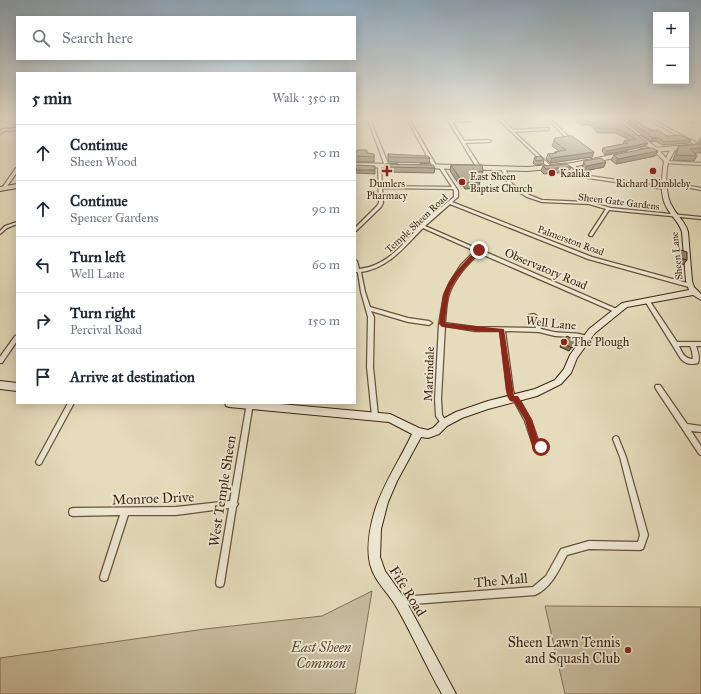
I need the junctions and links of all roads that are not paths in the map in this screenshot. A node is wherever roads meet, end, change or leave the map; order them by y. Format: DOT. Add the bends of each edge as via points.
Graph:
graph roads {
  1 [pos="381,149"];
  2 [pos="427,149"];
  3 [pos="468,149"];
  4 [pos="531,149"];
  5 [pos="653,149"];
  6 [pos="655,149"];
  7 [pos="673,149"];
  8 [pos="666,162"];
  9 [pos="701,164"];
  10 [pos="356,165"];
  11 [pos="572,165"];
  12 [pos="379,166"];
  13 [pos="387,166"];
  14 [pos="403,166"];
  15 [pos="411,166"];
  16 [pos="438,167"];
  17 [pos="550,167"];
  18 [pos="478,168"];
  19 [pos="503,168"];
  20 [pos="16,169"];
  21 [pos="664,185"];
  22 [pos="16,186"];
  23 [pos="380,187"];
  24 [pos="454,188"];
  25 [pos="701,188"];
  26 [pos="2,189"];
  27 [pos="450,203"];
  28 [pos="608,208"];
  29 [pos="676,215"];
  30 [pos="701,218"];
  31 [pos="16,223"];
  32 [pos="422,226"];
  33 [pos="356,229"];
  34 [pos="0,233"];
  35 [pos="591,235"];
  36 [pos="479,250"];
  37 [pos="357,271"];
  38 [pos="692,288"];
  39 [pos="701,298"];
  40 [pos="647,301"];
  41 [pos="368,308"];
  42 [pos="618,311"];
  43 [pos="531,316"];
  44 [pos="429,323"];
  45 [pos="442,324"];
  46 [pos="502,330"];
  47 [pos="539,330"];
  48 [pos="16,338"];
  49 [pos="586,338"];
  50 [pos="675,344"];
  51 [pos="692,344"];
  52 [pos="701,344"];
  53 [pos="0,361"];
  54 [pos="0,385"];
  55 [pos="16,387"];
  56 [pos="658,387"];
  57 [pos="514,399"];
  58 [pos="71,404"];
  59 [pos="249,404"];
  60 [pos="375,416"];
  61 [pos="444,423"];
  62 [pos="685,427"];
  63 [pos="701,429"];
  64 [pos="418,432"];
  65 [pos="616,439"];
  66 [pos="541,447"];
  67 [pos="701,452"];
  68 [pos="39,462"];
  69 [pos="234,504"];
  70 [pos="73,512"];
  71 [pos="125,512"];
  72 [pos="104,577"];
  73 [pos="220,584"];
  74 [pos="400,601"];
  75 [pos="449,694"];
  1 -- 13 [label="street"];
  2 -- 16 [label="street, Temple Sheen Road"];
  3 -- 18 [label="street"];
  4 -- 17 [label="street"];
  5 -- 11 [label="highway"];
  6 -- 8 [label="street"];
  7 -- 8 [label="street"];
  8 -- 9 [label="street"];
  8 -- 21 [label="street, Sheen Lane"];
  10 -- 12 [label="highway"];
  11 -- 17 [label="highway"];
  11 -- 21 [label="street" via="585,176 618,180 626,184"];
  12 -- 13 [label="highway"];
  12 -- 23 [label="street"];
  13 -- 14 [label="highway"];
  15 -- 16 [label="highway"];
  16 -- 18 [label="highway"];
  16 -- 24 [label="street, Temple Sheen Road"];
  17 -- 19 [label="highway"];
  18 -- 19 [label="highway"];
  19 -- 28 [label="street, Sheen Gate Gardens" via="510,185 534,199 589,203"];
  20 -- 26 [label="street"];
  21 -- 25 [label="street"];
  21 -- 29 [label="street, Sheen Lane" via="667,203"];
  22 -- 26 [label="main road"];
  23 -- 24 [label="street"];
  23 -- 33 [label="street" via="379,207"];
  24 -- 27 [label="street, Temple Sheen Road" via="456,195"];
  27 -- 32 [label="street, Temple Sheen Road"];
  27 -- 38 [label="street, Palmerston Road" via="590,258"];
  28 -- 29 [label="street, Sheen Gate Gardens"];
  28 -- 35 [label="street"];
  29 -- 30 [label="street, Sheen Gate Gardens"];
  29 -- 38 [label="street, Sheen Lane" via="685,232"];
  31 -- 34 [label="street" via="6,227"];
  32 -- 36 [label="street, Observatory Road"];
  32 -- 37 [label="street, Temple Sheen Road" via="390,260 370,269"];
  36 -- 42 [label="street, Observatory Road"];
  36 -- 45 [label="street, Martindale" via="452,282 446,295"];
  37 -- 41 [label="street"];
  38 -- 39 [label="street, Sheen Lane"];
  38 -- 40 [label="street"];
  40 -- 42 [label="street" via="633,302"];
  40 -- 50 [label="street"];
  41 -- 44 [label="street" via="408,320"];
  41 -- 60 [label="street" via="371,317 370,367"];
  42 -- 49 [label="street"];
  43 -- 47 [label="street" via="534,316"];
  45 -- 46 [label="street, Well Lane"];
  45 -- 61 [label="street, Martindale" via="438,416"];
  46 -- 47 [label="street, Well Lane"];
  46 -- 57 [label="street" via="510,390"];
  47 -- 49 [label="street, Well Lane"];
  48 -- 53 [label="street"];
  49 -- 57 [label="street" via="568,371 558,382"];
  50 -- 51 [label="street"];
  50 -- 51 [label="street" via="680,356 691,363 696,361"];
  51 -- 52 [label="street"];
  54 -- 55 [label="street"];
  56 -- 62 [label="street"];
  57 -- 61 [label="street" via="477,408"];
  57 -- 66 [label="street" via="528,420 536,446"];
  58 -- 68 [label="street"];
  59 -- 60 [label="street"];
  59 -- 69 [label="street, West Temple Sheen"];
  60 -- 64 [label="street" via="390,418"];
  61 -- 64 [label="street" via="436,432"];
  62 -- 63 [label="street"];
  62 -- 67 [label="street"];
  64 -- 74 [label="street, Fife Road" via="386,494 375,535 375,564"];
  65 -- 74 [label="street, The Mall" via="644,535 640,546 589,545 564,552 549,579 535,591"];
  69 -- 71 [label="street, Monroe Drive" via="176,511"];
  69 -- 73 [label="street, West Temple Sheen"];
  70 -- 71 [label="street, Monroe Drive"];
  71 -- 72 [label="street"];
  74 -- 75 [label="street, Fife Road"];
}
